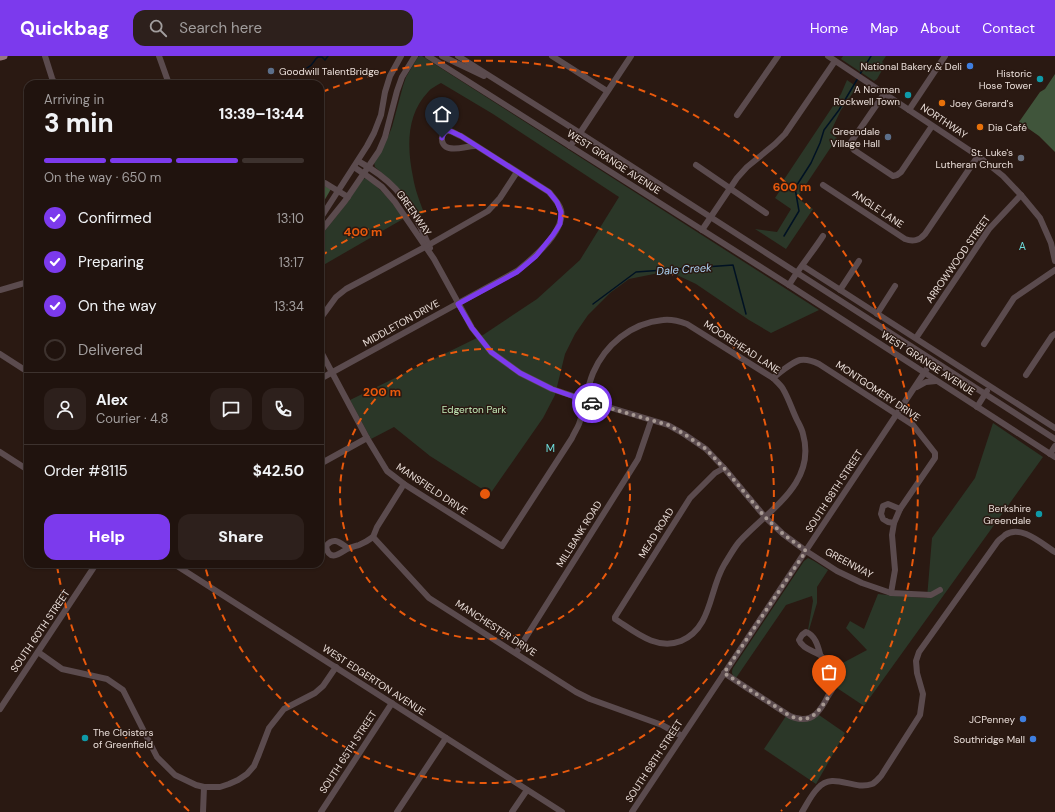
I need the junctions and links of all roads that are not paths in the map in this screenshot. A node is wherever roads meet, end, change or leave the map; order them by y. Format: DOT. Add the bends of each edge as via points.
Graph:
graph roads {
  1 [pos="4,56"];
  2 [pos="45,56"];
  3 [pos="159,56"];
  4 [pos="401,56"];
  5 [pos="415,56"];
  6 [pos="428,56"];
  7 [pos="442,56"];
  8 [pos="458,56"];
  9 [pos="631,56"];
  10 [pos="778,56"];
  11 [pos="828,56"];
  12 [pos="945,56"];
  13 [pos="0,57"];
  14 [pos="556,57"];
  15 [pos="835,61"];
  16 [pos="53,80"];
  17 [pos="168,80"];
  18 [pos="504,85"];
  19 [pos="607,91"];
  20 [pos="884,94"];
  21 [pos="909,110"];
  22 [pos="737,115"];
  23 [pos="932,126"];
  24 [pos="580,133"];
  25 [pos="475,146"];
  26 [pos="570,146"];
  27 [pos="978,156"];
  28 [pos="358,161"];
  29 [pos="696,165"];
  30 [pos="368,166"];
  31 [pos="354,167"];
  32 [pos="517,172"];
  33 [pos="364,173"];
  34 [pos="324,184"];
  35 [pos="824,185"];
  36 [pos="730,188"];
  37 [pos="338,191"];
  38 [pos="1021,195"];
  39 [pos="348,197"];
  40 [pos="324,213"];
  41 [pos="766,213"];
  42 [pos="710,217"];
  43 [pos="324,227"];
  44 [pos="702,230"];
  45 [pos="823,236"];
  46 [pos="427,246"];
  47 [pos="858,261"];
  48 [pos="1055,261"];
  49 [pos="803,266"];
  50 [pos="1055,270"];
  51 [pos="797,272"];
  52 [pos="24,283"];
  53 [pos="789,285"];
  54 [pos="896,286"];
  55 [pos="0,290"];
  56 [pos="840,290"];
  57 [pos="458,304"];
  58 [pos="324,314"];
  59 [pos="877,314"];
  60 [pos="1055,334"];
  61 [pos="916,338"];
  62 [pos="984,344"];
  63 [pos="0,354"];
  64 [pos="324,357"];
  65 [pos="932,360"];
  66 [pos="24,369"];
  67 [pos="332,372"];
  68 [pos="924,373"];
  69 [pos="1026,375"];
  70 [pos="324,377"];
  71 [pos="773,378"];
  72 [pos="937,381"];
  73 [pos="990,386"];
  74 [pos="914,389"];
  75 [pos="985,395"];
  76 [pos="585,400"];
  77 [pos="977,407"];
  78 [pos="897,414"];
  79 [pos="651,421"];
  80 [pos="1055,428"];
  81 [pos="367,438"];
  82 [pos="1055,439"];
  83 [pos="1055,446"];
  84 [pos="0,452"];
  85 [pos="1053,456"];
  86 [pos="324,462"];
  87 [pos="24,467"];
  88 [pos="724,468"];
  89 [pos="404,484"];
  90 [pos="900,509"];
  91 [pos="765,517"];
  92 [pos="894,523"];
  93 [pos="373,537"];
  94 [pos="502,546"];
  95 [pos="348,548"];
  96 [pos="806,551"];
  97 [pos="1055,552"];
  98 [pos="93,568"];
  99 [pos="180,568"];
  100 [pos="940,590"];
  101 [pos="891,592"];
  102 [pos="615,617"];
  103 [pos="38,652"];
  104 [pos="516,653"];
  105 [pos="820,654"];
  106 [pos="336,668"];
  107 [pos="724,673"];
  108 [pos="392,703"];
  109 [pos="0,709"];
  110 [pos="682,736"];
  111 [pos="446,738"];
  112 [pos="204,787"];
  113 [pos="527,790"];
  114 [pos="203,812"];
  115 [pos="320,812"];
  116 [pos="397,812"];
  117 [pos="512,812"];
  118 [pos="562,812"];
  119 [pos="632,812"];
  120 [pos="802,812"];
  1 -- 13 [label="main road"];
  2 -- 16 [label="street"];
  3 -- 17 [label="street"];
  4 -- 28 [label="street" via="390,76 374,133"];
  5 -- 30 [label="street" via="397,91 385,137"];
  6 -- 26 [label="street, WEST GRANGE AVENUE"];
  7 -- 18 [label="street"];
  8 -- 18 [label="street, WEST GRANGE AVENUE"];
  9 -- 19 [label="street"];
  10 -- 22 [label="street"];
  11 -- 15 [label="street, NORTHWAY"];
  12 -- 21 [label="street"];
  14 -- 19 [label="street"];
  15 -- 20 [label="street, NORTHWAY"];
  15 -- 36 [label="street" via="785,134 747,167"];
  18 -- 24 [label="street, WEST GRANGE AVENUE"];
  19 -- 24 [label="street"];
  20 -- 21 [label="street, NORTHWAY"];
  20 -- 23 [label="street" via="851,142 854,150 873,163 893,176 897,175"];
  21 -- 23 [label="street, NORTHWAY"];
  23 -- 27 [label="street, NORTHWAY"];
  24 -- 26 [label="street"];
  24 -- 42 [label="street, WEST GRANGE AVENUE"];
  25 -- 25 [label="street" via="451,131 445,131 442,135 442,143 448,148"];
  25 -- 32 [label="street"];
  26 -- 44 [label="street, WEST GRANGE AVENUE"];
  27 -- 35 [label="street, ANGLE LANE" via="925,234 915,241 905,239"];
  27 -- 38 [label="street, NORTHWAY"];
  28 -- 30 [label="street, GREENWAY"];
  28 -- 31 [label="street"];
  29 -- 36 [label="street"];
  30 -- 33 [label="street"];
  30 -- 46 [label="street, GREENWAY" via="403,198 413,213"];
  31 -- 33 [label="street, GREENWAY"];
  31 -- 37 [label="street"];
  32 -- 46 [label="street" via="488,211"];
  32 -- 57 [label="street, MIDDLETON DRIVE" via="549,192 561,212 560,224 536,256 517,272"];
  33 -- 39 [label="street"];
  33 -- 46 [label="street, GREENWAY" via="390,195"];
  34 -- 37 [label="street"];
  36 -- 41 [label="street"];
  36 -- 42 [label="street"];
  37 -- 39 [label="street"];
  37 -- 40 [label="street"];
  38 -- 48 [label="street, NORTHWAY" via="1040,218 1051,243"];
  38 -- 61 [label="street, ARROWWOOD STREET" via="989,229"];
  39 -- 43 [label="street"];
  42 -- 44 [label="street"];
  42 -- 51 [label="street, WEST GRANGE AVENUE"];
  44 -- 53 [label="street, WEST GRANGE AVENUE"];
  45 -- 49 [label="street"];
  46 -- 57 [label="street, GREENWAY"];
  46 -- 58 [label="street" via="346,290 336,297"];
  47 -- 56 [label="street"];
  49 -- 51 [label="street"];
  49 -- 56 [label="street, WEST GRANGE AVENUE"];
  50 -- 62 [label="street" via="1014,298"];
  51 -- 53 [label="street"];
  51 -- 65 [label="street, WEST GRANGE AVENUE"];
  52 -- 55 [label="street"];
  53 -- 68 [label="street, WEST GRANGE AVENUE"];
  54 -- 59 [label="street"];
  56 -- 59 [label="street, WEST GRANGE AVENUE"];
  57 -- 67 [label="street, MIDDLETON DRIVE"];
  57 -- 76 [label="street, GREENWAY" via="472,328 491,352 520,373 552,389"];
  59 -- 61 [label="street, WEST GRANGE AVENUE"];
  60 -- 69 [label="street"];
  61 -- 73 [label="street, WEST GRANGE AVENUE"];
  63 -- 66 [label="street"];
  64 -- 67 [label="street, MANSFIELD DRIVE"];
  65 -- 68 [label="street, SOUTH 68TH STREET"];
  65 -- 75 [label="street, WEST GRANGE AVENUE"];
  67 -- 70 [label="street, MIDDLETON DRIVE"];
  67 -- 81 [label="street, MANSFIELD DRIVE"];
  68 -- 72 [label="street, WEST GRANGE AVENUE"];
  68 -- 74 [label="street, SOUTH 68TH STREET"];
  71 -- 76 [label="street, MOOREHEAD LANE" via="687,324 676,320 664,320 628,331 606,350 592,375"];
  71 -- 78 [label="street, MONTGOMERY DRIVE" via="800,360 810,360"];
  71 -- 91 [label="street, MOOREHEAD LANE" via="783,389 803,433 805,447 799,479 788,495"];
  72 -- 74 [label="street" via="926,382"];
  72 -- 77 [label="street, WEST GRANGE AVENUE"];
  73 -- 75 [label="street"];
  73 -- 80 [label="street, WEST GRANGE AVENUE"];
  74 -- 78 [label="street, SOUTH 68TH STREET"];
  75 -- 77 [label="street"];
  75 -- 82 [label="street, WEST GRANGE AVENUE"];
  76 -- 79 [label="street, GREENWAY"];
  76 -- 94 [label="street, MOOREHEAD LANE" via="579,425 572,438"];
  77 -- 85 [label="street, WEST GRANGE AVENUE"];
  78 -- 90 [label="street, MONTGOMERY DRIVE" via="913,425 935,452 935,458"];
  78 -- 96 [label="street, SOUTH 68TH STREET"];
  79 -- 88 [label="street, GREENWAY" via="668,425 684,434 706,449"];
  79 -- 104 [label="street, MILLBANK ROAD" via="638,459"];
  81 -- 86 [label="street"];
  81 -- 89 [label="street, MANSFIELD DRIVE" via="387,471"];
  83 -- 85 [label="street"];
  84 -- 87 [label="street"];
  88 -- 91 [label="street, GREENWAY"];
  88 -- 102 [label="street, MEAD ROAD" via="715,473 690,498"];
  89 -- 93 [label="street"];
  89 -- 94 [label="street, MANSFIELD DRIVE"];
  90 -- 92 [label="street, MONTGOMERY DRIVE"];
  90 -- 92 [label="street" via="888,504 883,506 883,519"];
  91 -- 96 [label="street, GREENWAY"];
  91 -- 102 [label="street, MOOREHEAD LANE" via="739,543 724,566 705,617 691,636 668,644 659,644"];
  92 -- 101 [label="street, MONTGOMERY DRIVE" via="892,535 895,570"];
  93 -- 95 [label="street"];
  93 -- 104 [label="street, MANCHESTER DRIVE" via="429,598"];
  96 -- 101 [label="street, GREENWAY" via="862,583"];
  96 -- 107 [label="street, SOUTH 68TH STREET"];
  97 -- 120 [label="street" via="1028,534 1007,534 998,541 919,652 916,661 917,673 923,694 920,715 881,776 873,784 859,786 838,780 826,782 818,788"];
  98 -- 103 [label="street, SOUTH 60TH STREET"];
  99 -- 106 [label="street, WEST EDGERTON AVENUE"];
  100 -- 101 [label="street, GREENWAY" via="931,595"];
  103 -- 109 [label="street, SOUTH 60TH STREET"];
  103 -- 112 [label="street" via="62,669 107,678 123,690 157,757 175,775"];
  104 -- 110 [label="street, MANCHESTER DRIVE" via="576,692 662,725"];
  105 -- 107 [label="street" via="833,666 837,682 818,712 803,720 790,716"];
  106 -- 108 [label="street, WEST EDGERTON AVENUE"];
  106 -- 112 [label="street" via="315,693 284,709 269,728 254,766 247,774 220,787"];
  107 -- 110 [label="street, SOUTH 68TH STREET"];
  108 -- 111 [label="street, WEST EDGERTON AVENUE"];
  108 -- 115 [label="street, SOUTH 65TH STREET"];
  110 -- 119 [label="street, SOUTH 68TH STREET"];
  111 -- 113 [label="street, WEST EDGERTON AVENUE"];
  111 -- 116 [label="street"];
  112 -- 114 [label="street"];
  113 -- 117 [label="street"];
  113 -- 118 [label="street, WEST EDGERTON AVENUE"];
}
